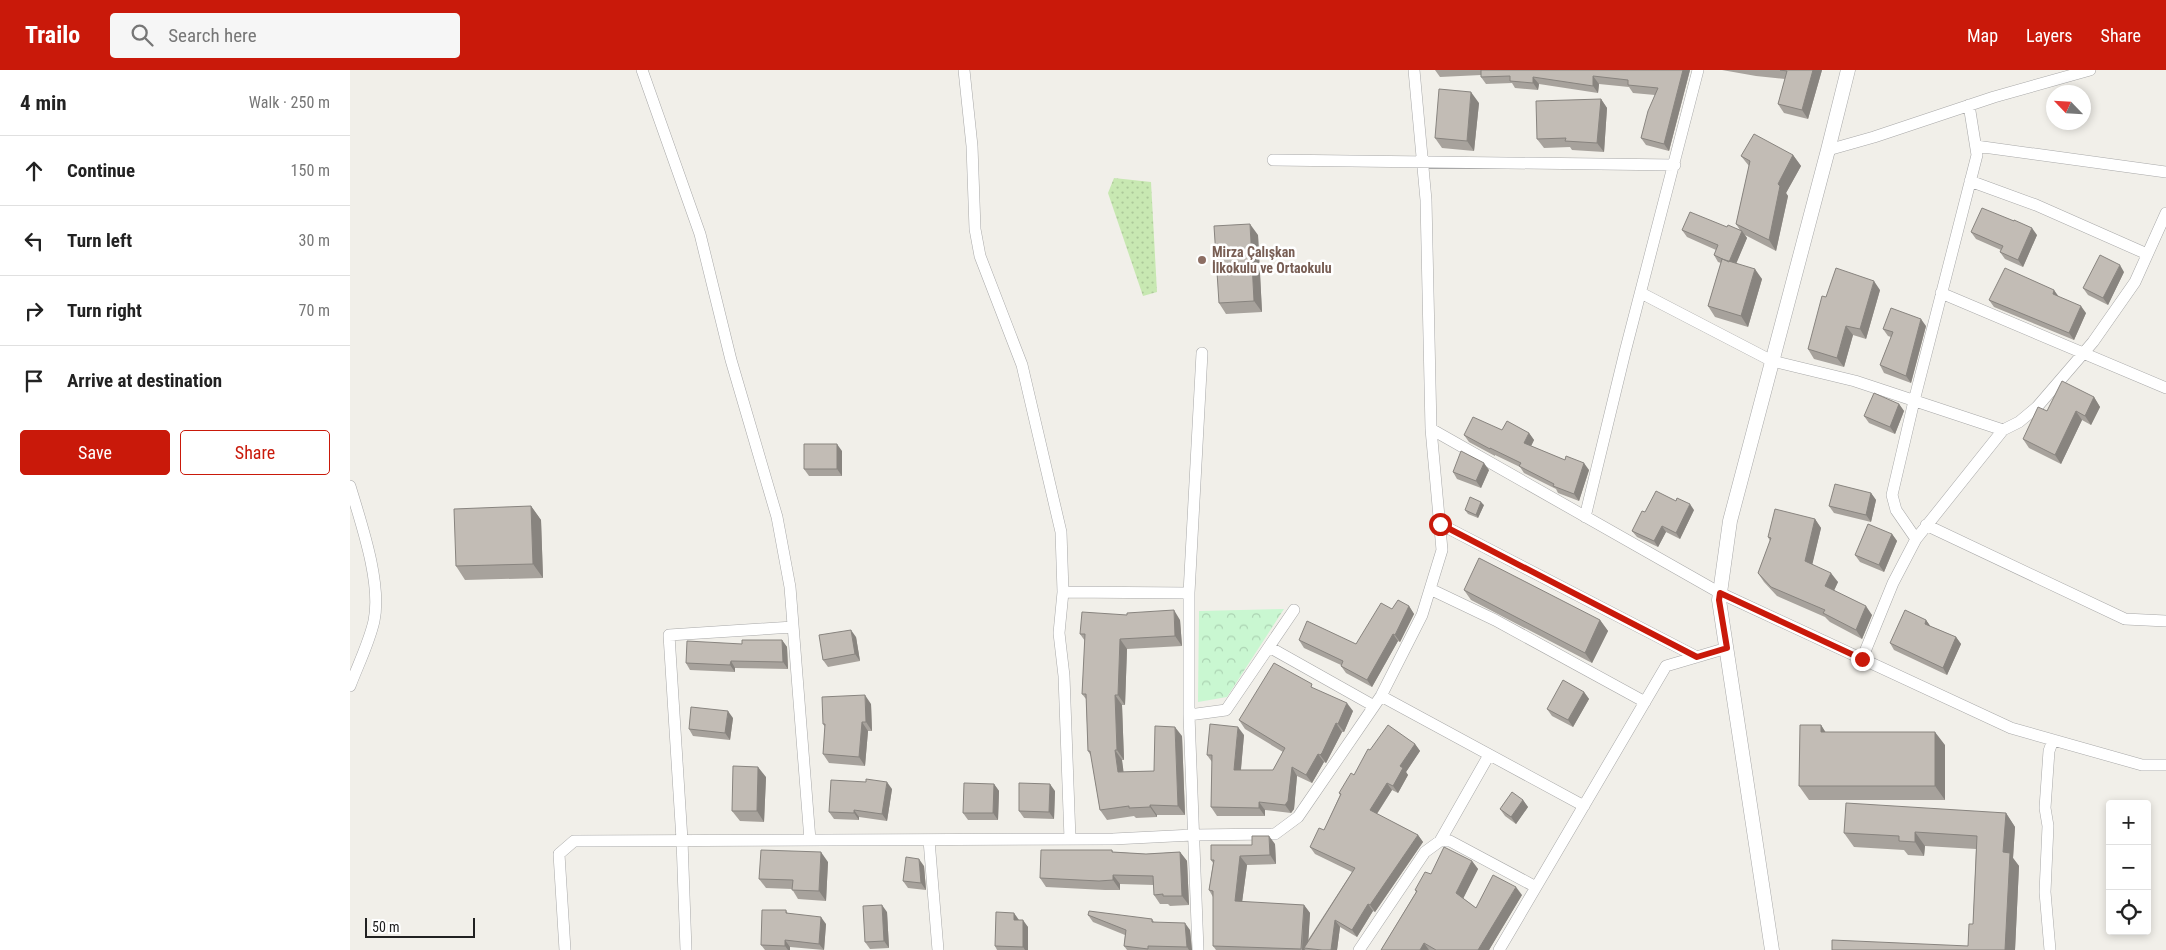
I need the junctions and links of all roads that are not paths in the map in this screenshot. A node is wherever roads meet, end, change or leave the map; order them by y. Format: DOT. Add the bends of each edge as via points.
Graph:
graph roads {
  1 [pos="642,70"];
  2 [pos="964,70"];
  3 [pos="1414,70"];
  4 [pos="1698,70"];
  5 [pos="1848,70"];
  6 [pos="2090,70"];
  7 [pos="1969,105"];
  8 [pos="1976,146"];
  9 [pos="1828,150"];
  10 [pos="1273,160"];
  11 [pos="1423,161"];
  12 [pos="1674,165"];
  13 [pos="2166,172"];
  14 [pos="1970,181"];
  15 [pos="2166,213"];
  16 [pos="2147,254"];
  17 [pos="1641,293"];
  18 [pos="1941,293"];
  19 [pos="2083,352"];
  20 [pos="1202,353"];
  21 [pos="1772,361"];
  22 [pos="2166,388"];
  23 [pos="1914,401"];
  24 [pos="1431,429"];
  25 [pos="2003,430"];
  26 [pos="350,486"];
  27 [pos="1585,517"];
  28 [pos="1440,524"];
  29 [pos="1926,525"];
  30 [pos="1916,539"];
  31 [pos="1430,590"];
  32 [pos="1063,592"];
  33 [pos="1189,593"];
  34 [pos="1720,593"];
  35 [pos="1294,610"];
  36 [pos="2166,621"];
  37 [pos="793,626"];
  38 [pos="1269,647"];
  39 [pos="1727,648"];
  40 [pos="1697,657"];
  41 [pos="1862,659"];
  42 [pos="350,686"];
  43 [pos="1378,701"];
  44 [pos="1644,702"];
  45 [pos="1189,715"];
  46 [pos="2053,740"];
  47 [pos="1489,755"];
  48 [pos="2166,765"];
  49 [pos="1584,806"];
  50 [pos="1193,835"];
  51 [pos="1070,839"];
  52 [pos="682,840"];
  53 [pos="810,840"];
  54 [pos="930,840"];
  55 [pos="1440,841"];
  56 [pos="1536,887"];
  57 [pos="565,950"];
  58 [pos="686,950"];
  59 [pos="938,950"];
  60 [pos="1198,950"];
  61 [pos="1359,950"];
  62 [pos="1499,950"];
  63 [pos="1772,950"];
  64 [pos="2050,950"];
  1 -- 37 [label="street" via="700,234 731,360 777,517 790,587"];
  2 -- 32 [label="street" via="972,146 975,229 980,256 1022,364 1046,459 1061,532"];
  3 -- 11 [label="street"];
  4 -- 12 [label="street"];
  5 -- 9 [label="street"];
  6 -- 7 [label="street"];
  7 -- 8 [label="street"];
  7 -- 9 [label="street"];
  8 -- 13 [label="street"];
  8 -- 14 [label="street" via="1977,155"];
  9 -- 21 [label="street"];
  10 -- 11 [label="street"];
  11 -- 12 [label="street"];
  11 -- 24 [label="street"];
  12 -- 17 [label="street"];
  14 -- 16 [label="street" via="2036,205"];
  14 -- 18 [label="street"];
  15 -- 16 [label="street"];
  16 -- 19 [label="street" via="2135,282"];
  17 -- 21 [label="street"];
  17 -- 27 [label="street"];
  18 -- 19 [label="street"];
  18 -- 23 [label="street"];
  19 -- 22 [label="street"];
  19 -- 25 [label="street" via="2037,406 2019,422"];
  20 -- 33 [label="street"];
  21 -- 23 [label="street" via="1855,381"];
  21 -- 34 [label="street" via="1730,521"];
  23 -- 25 [label="street"];
  23 -- 30 [label="street" via="1892,495 1896,510"];
  24 -- 27 [label="street"];
  24 -- 28 [label="street"];
  25 -- 29 [label="street"];
  26 -- 42 [label="street" via="365,533 375,581 374,620"];
  27 -- 34 [label="street"];
  28 -- 31 [label="street" via="1442,550"];
  28 -- 40 [label="street"];
  29 -- 30 [label="street"];
  29 -- 36 [label="street" via="2125,619"];
  30 -- 41 [label="street" via="1893,583"];
  31 -- 43 [label="street" via="1422,615"];
  31 -- 44 [label="street" via="1496,620"];
  32 -- 33 [label="street"];
  32 -- 51 [label="street" via="1059,633 1064,676"];
  33 -- 45 [label="street"];
  34 -- 39 [label="street"];
  34 -- 41 [label="street"];
  35 -- 38 [label="street"];
  37 -- 52 [label="street" via="669,635"];
  37 -- 53 [label="street"];
  38 -- 43 [label="street"];
  38 -- 45 [label="street" via="1226,710"];
  39 -- 40 [label="street"];
  39 -- 63 [label="street"];
  40 -- 44 [label="street" via="1666,666"];
  41 -- 46 [label="street" via="2011,728"];
  43 -- 47 [label="street"];
  43 -- 50 [label="street" via="1298,817 1276,834"];
  44 -- 49 [label="street"];
  45 -- 50 [label="street"];
  46 -- 48 [label="street" via="2142,764"];
  46 -- 64 [label="street" via="2049,751 2045,808 2048,826 2045,892"];
  47 -- 49 [label="street"];
  47 -- 55 [label="street"];
  49 -- 56 [label="street"];
  50 -- 51 [label="street"];
  50 -- 60 [label="street"];
  51 -- 54 [label="street"];
  52 -- 53 [label="street"];
  52 -- 57 [label="street" via="574,841 560,854"];
  52 -- 58 [label="street"];
  53 -- 54 [label="street"];
  54 -- 59 [label="street"];
  55 -- 56 [label="street" via="1450,841"];
  55 -- 61 [label="street" via="1425,852"];
  56 -- 62 [label="street"];
}
